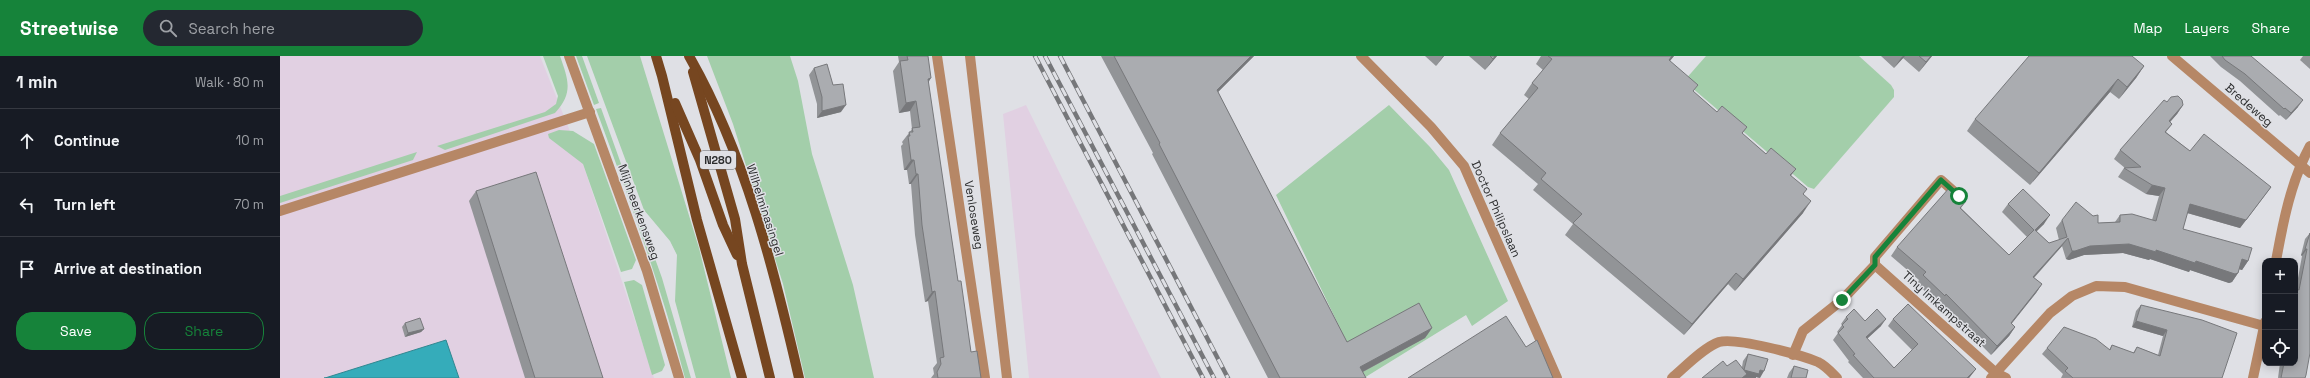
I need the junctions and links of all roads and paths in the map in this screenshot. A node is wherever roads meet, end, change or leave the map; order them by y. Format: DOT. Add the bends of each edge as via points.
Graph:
graph roads {
  1 [pos="569,56"];
  2 [pos="656,56"];
  3 [pos="689,56"];
  4 [pos="938,56"];
  5 [pos="970,56"];
  6 [pos="1361,56"];
  7 [pos="2172,56"];
  8 [pos="662,76"];
  9 [pos="590,112"];
  10 [pos="2310,146"];
  11 [pos="2300,165"];
  12 [pos="2310,173"];
  13 [pos="1959,196"];
  14 [pos="280,211"];
  15 [pos="2277,258"];
  16 [pos="742,264"];
  17 [pos="1875,265"];
  18 [pos="2262,323"];
  19 [pos="2264,330"];
  20 [pos="1793,355"];
  21 [pos="1994,376"];
  22 [pos="679,378"];
  23 [pos="742,378"];
  24 [pos="770,378"];
  25 [pos="799,378"];
  26 [pos="985,378"];
  27 [pos="1007,378"];
  28 [pos="1557,378"];
  29 [pos="1672,378"];
  30 [pos="1837,378"];
  31 [pos="2006,378"];
  32 [pos="2253,378"];
  1 -- 9 [label="street, Mijnheerkensweg"];
  2 -- 8 [label="main road, Wilhelminasingel / N280"];
  3 -- 16 [label="main road, Wilhelminasingel / N280" via="735,219"];
  3 -- 25 [label="main road, Wilhelminasingel / N280" via="709,92 750,198"];
  4 -- 26 [label="street, Venloseweg"];
  5 -- 27 [label="street, Venloseweg"];
  6 -- 28 [label="street, Doctor Philipslaan" via="1431,127 1464,166"];
  7 -- 11 [label="street, Bredeweg"];
  8 -- 16 [label="main road, Wilhelminasingel / N280" via="700,160 723,225"];
  8 -- 23 [label="main road, Wilhelminasingel / N280" via="698,220"];
  9 -- 14 [label="street"];
  9 -- 22 [label="street, Mijnheerkensweg" via="647,271"];
  10 -- 11 [label="street"];
  11 -- 12 [label="street, Bredeweg"];
  11 -- 15 [label="street" via="2283,224"];
  13 -- 17 [label="street" via="1941,180 1875,257"];
  16 -- 24 [label="main road, Wilhelminasingel / N280"];
  17 -- 20 [label="street" via="1842,300 1803,331"];
  17 -- 21 [label="street, Tiny Imkampstraat"];
  18 -- 21 [label="street" via="2125,287 2096,286 2072,296 2050,313"];
  19 -- 32 [label="street"];
  20 -- 29 [label="street" via="1761,346 1719,342 1700,354"];
  20 -- 30 [label="street" via="1818,362"];
  21 -- 31 [label="street, Tiny Imkampstraat"];
}
